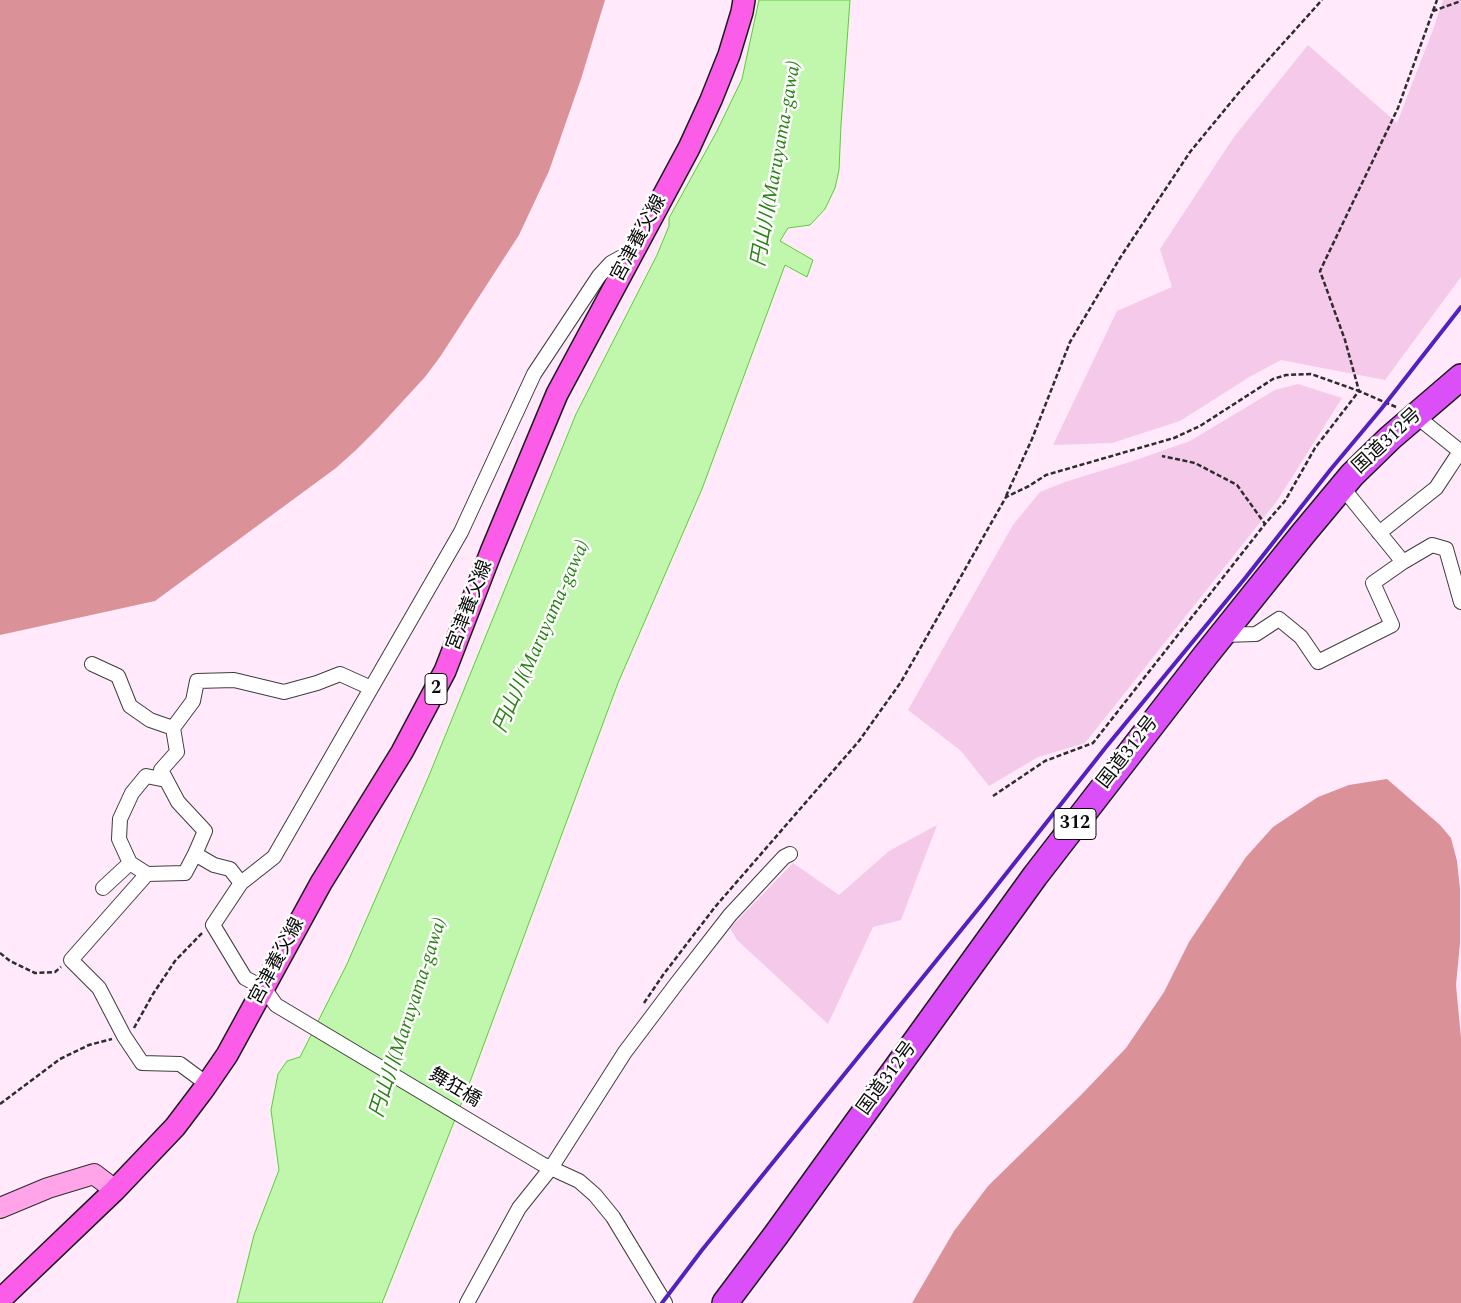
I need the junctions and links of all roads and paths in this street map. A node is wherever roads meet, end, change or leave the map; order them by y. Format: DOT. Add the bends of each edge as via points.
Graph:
graph roads {
  1 [pos="744,0"];
  2 [pos="1322,0"];
  3 [pos="1437,0"];
  4 [pos="1461,1"];
  5 [pos="1433,11"];
  6 [pos="634,251"];
  7 [pos="1461,377"];
  8 [pos="1359,391"];
  9 [pos="1416,416"];
  10 [pos="1461,451"];
  11 [pos="1162,456"];
  12 [pos="1342,488"];
  13 [pos="1006,497"];
  14 [pos="1265,524"];
  15 [pos="1380,533"];
  16 [pos="1404,562"];
  17 [pos="1461,602"];
  18 [pos="1222,635"];
  19 [pos="92,664"];
  20 [pos="371,688"];
  21 [pos="174,728"];
  22 [pos="166,780"];
  23 [pos="993,796"];
  24 [pos="195,854"];
  25 [pos="790,854"];
  26 [pos="130,862"];
  27 [pos="147,874"];
  28 [pos="241,882"];
  29 [pos="103,888"];
  30 [pos="0,953"];
  31 [pos="71,960"];
  32 [pos="264,988"];
  33 [pos="642,1005"];
  34 [pos="207,1084"];
  35 [pos="546,1166"];
  36 [pos="115,1190"];
  37 [pos="0,1208"];
  38 [pos="0,1300"];
  39 [pos="467,1303"];
  40 [pos="665,1303"];
  41 [pos="724,1303"];
  1 -- 6 [label="main road, 宮津養父線 / 2" via="729,55 711,100"];
  2 -- 13 [label="path" via="1190,152 1120,258 1070,342"];
  3 -- 5 [label="path"];
  4 -- 5 [label="path"];
  5 -- 8 [label="path" via="1398,108 1320,271"];
  6 -- 20 [label="street" via="611,263 599,276 534,374 461,532"];
  6 -- 32 [label="main road, 宮津養父線 / 2" via="557,394 445,671 402,752 321,883"];
  7 -- 9 [label="highway, 国道312号 / 312"];
  8 -- 9 [label="path"];
  8 -- 13 [label="path" via="1311,374 1286,375 1174,438 1046,475"];
  8 -- 14 [label="path" via="1314,448 1285,501"];
  9 -- 10 [label="street"];
  9 -- 12 [label="highway, 国道312号 / 312"];
  10 -- 15 [label="street" via="1436,488"];
  11 -- 14 [label="path" via="1195,463 1237,485"];
  12 -- 15 [label="street"];
  12 -- 18 [label="highway, 国道312号 / 312"];
  13 -- 33 [label="path" via="901,682 859,741 715,907"];
  14 -- 23 [label="path" via="1093,743 1045,761"];
  15 -- 16 [label="street"];
  16 -- 17 [label="street" via="1432,546 1446,549"];
  16 -- 18 [label="street" via="1372,583 1392,625 1318,662 1300,638 1279,619 1256,634"];
  18 -- 41 [label="highway, 国道312号 / 312" via="1035,876"];
  19 -- 21 [label="street" via="118,676 130,706 150,720"];
  20 -- 21 [label="street" via="340,674 284,692 234,680 197,681 193,701"];
  20 -- 28 [label="street" via="274,857"];
  21 -- 22 [label="street" via="177,752 160,770"];
  22 -- 24 [label="street" via="178,802 205,831"];
  22 -- 26 [label="street" via="146,776 132,793 120,819 119,839"];
  24 -- 27 [label="street" via="185,873"];
  24 -- 28 [label="street" via="214,865 230,869"];
  25 -- 35 [label="street" via="730,915 677,982"];
  26 -- 27 [label="street"];
  26 -- 29 [label="street"];
  27 -- 31 [label="street"];
  28 -- 32 [label="street, 舞狂橋" via="213,925 245,978"];
  30 -- 31 [label="path" via="35,973 55,972"];
  31 -- 34 [label="street" via="99,988 142,1064 180,1064"];
  32 -- 34 [label="main road, 宮津養父線 / 2"];
  32 -- 35 [label="street, 舞狂橋" via="276,1005"];
  34 -- 36 [label="main road, 宮津養父線 / 2" via="175,1126"];
  35 -- 39 [label="street"];
  35 -- 40 [label="street, 舞狂橋" via="579,1181 595,1195 613,1217"];
  36 -- 37 [label="street" via="94,1174"];
  36 -- 38 [label="main road, 宮津養父線 / 2"];
}
